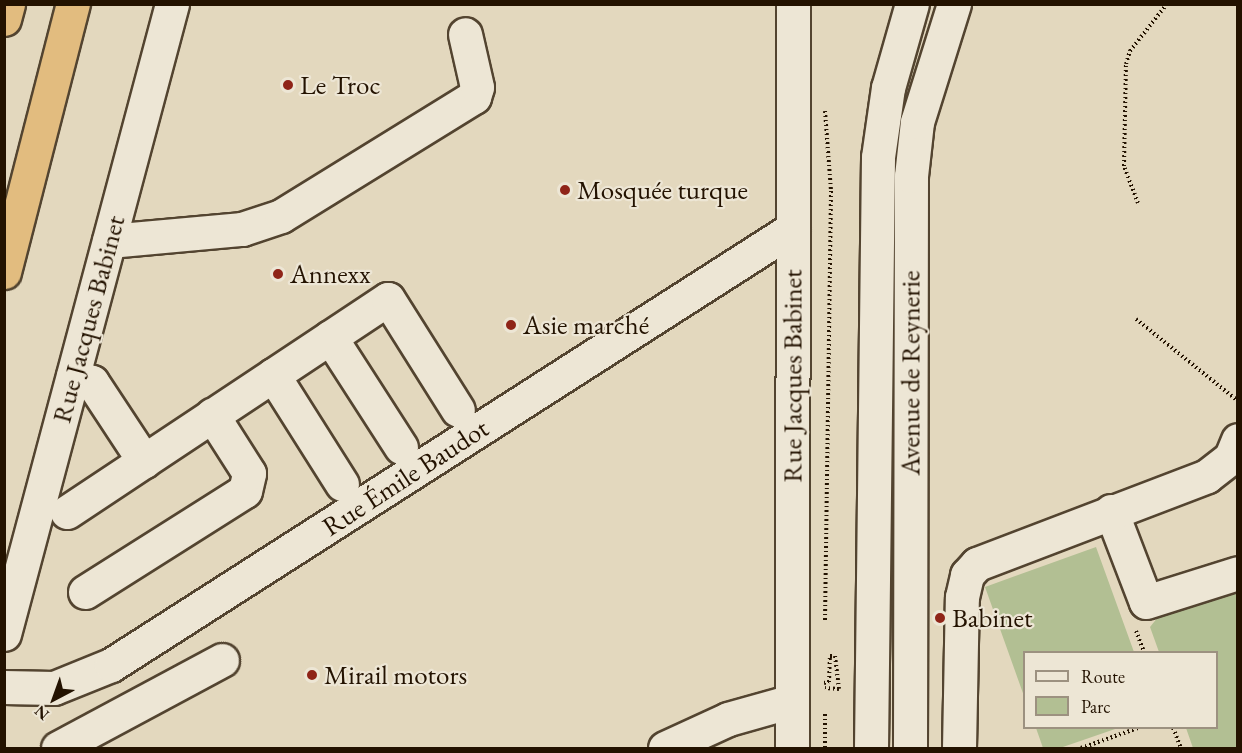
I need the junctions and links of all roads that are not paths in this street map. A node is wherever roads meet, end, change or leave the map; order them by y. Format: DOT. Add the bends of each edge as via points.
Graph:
graph roads {
  1 [pos="8,4"];
  2 [pos="73,4"];
  3 [pos="172,4"];
  4 [pos="793,4"];
  5 [pos="912,4"];
  6 [pos="954,4"];
  7 [pos="4,19"];
  8 [pos="465,34"];
  9 [pos="792,229"];
  10 [pos="109,241"];
  11 [pos="4,272"];
  12 [pos="330,337"];
  13 [pos="273,375"];
  14 [pos="73,376"];
  15 [pos="458,410"];
  16 [pos="212,415"];
  17 [pos="1238,440"];
  18 [pos="401,447"];
  19 [pos="144,461"];
  20 [pos="342,484"];
  21 [pos="1112,511"];
  22 [pos="67,512"];
  23 [pos="1238,573"];
  24 [pos="85,592"];
  25 [pos="4,634"];
  26 [pos="222,660"];
  27 [pos="4,687"];
  28 [pos="792,701"];
  29 [pos="58,748"];
  30 [pos="665,748"];
  31 [pos="792,748"];
  32 [pos="871,748"];
  33 [pos="910,748"];
  34 [pos="959,748"];
  1 -- 7 [label="highway"];
  2 -- 11 [label="highway"];
  3 -- 10 [label="street, Rue Jacques Babinet"];
  4 -- 9 [label="street, Rue Jacques Babinet"];
  5 -- 32 [label="street, Avenue de Reynerie" via="888,88 878,168"];
  6 -- 33 [label="street, Avenue de Reynerie" via="917,122 911,176"];
  8 -- 10 [label="street" via="477,87 474,97 281,216 242,229"];
  9 -- 27 [label="street, Rue Émile Baudot" via="111,665 54,688"];
  9 -- 28 [label="street, Rue Jacques Babinet"];
  10 -- 14 [label="street, Rue Jacques Babinet"];
  12 -- 13 [label="street"];
  12 -- 15 [label="street" via="388,299"];
  12 -- 18 [label="street"];
  13 -- 16 [label="street"];
  13 -- 20 [label="street"];
  14 -- 19 [label="street" via="92,382"];
  14 -- 25 [label="street, Rue Jacques Babinet"];
  16 -- 19 [label="street"];
  16 -- 24 [label="street" via="249,473 245,491"];
  17 -- 21 [label="street" via="1220,469"];
  19 -- 22 [label="street"];
  21 -- 23 [label="street" via="1146,602"];
  21 -- 34 [label="street" via="991,555 967,575"];
  26 -- 29 [label="street"];
  28 -- 30 [label="street" via="728,719"];
  28 -- 31 [label="street, Rue Jacques Babinet"];
}
